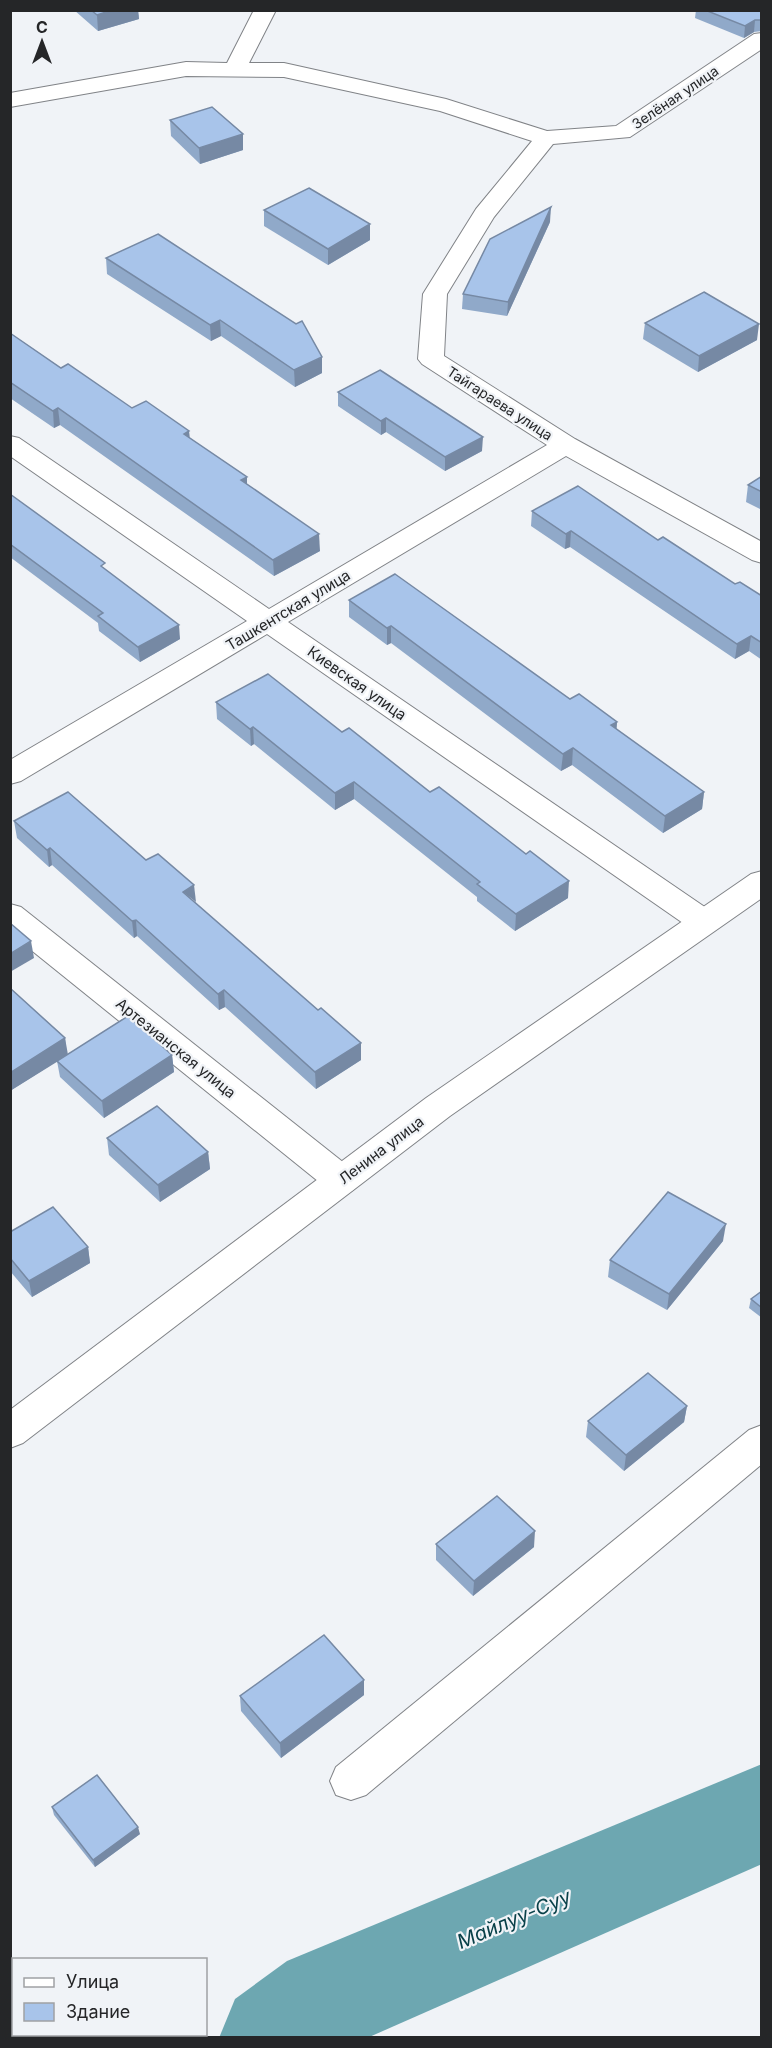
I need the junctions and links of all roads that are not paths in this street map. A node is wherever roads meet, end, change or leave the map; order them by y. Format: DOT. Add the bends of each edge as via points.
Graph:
graph roads {
  1 [pos="265,10"];
  2 [pos="762,39"];
  3 [pos="234,70"];
  4 [pos="10,100"];
  5 [pos="546,138"];
  6 [pos="10,444"];
  7 [pos="566,445"];
  8 [pos="762,554"];
  9 [pos="269,622"];
  10 [pos="10,774"];
  11 [pos="762,882"];
  12 [pos="10,915"];
  13 [pos="704,922"];
  14 [pos="341,1180"];
  15 [pos="10,1432"];
  16 [pos="762,1441"];
  17 [pos="351,1781"];
  1 -- 3 [label="street"];
  2 -- 5 [label="street, Зелёная улица" via="622,132"];
  3 -- 4 [label="street" via="186,69"];
  3 -- 5 [label="street" via="284,70 435,103"];
  5 -- 7 [label="street, Тайгараева улица" via="484,214 435,294 431,359"];
  6 -- 9 [label="street, Киевская улица"];
  7 -- 8 [label="street, Тайгараева улица"];
  7 -- 9 [label="street, Ташкентская улица"];
  9 -- 10 [label="street, Ташкентская улица"];
  9 -- 13 [label="street, Киевская улица"];
  11 -- 13 [label="street, Ленина улица"];
  12 -- 14 [label="street, Артезианская улица"];
  13 -- 14 [label="street, Ленина улица" via="438,1107"];
  14 -- 15 [label="street, Ленина улица"];
  16 -- 17 [label="street"];
}
